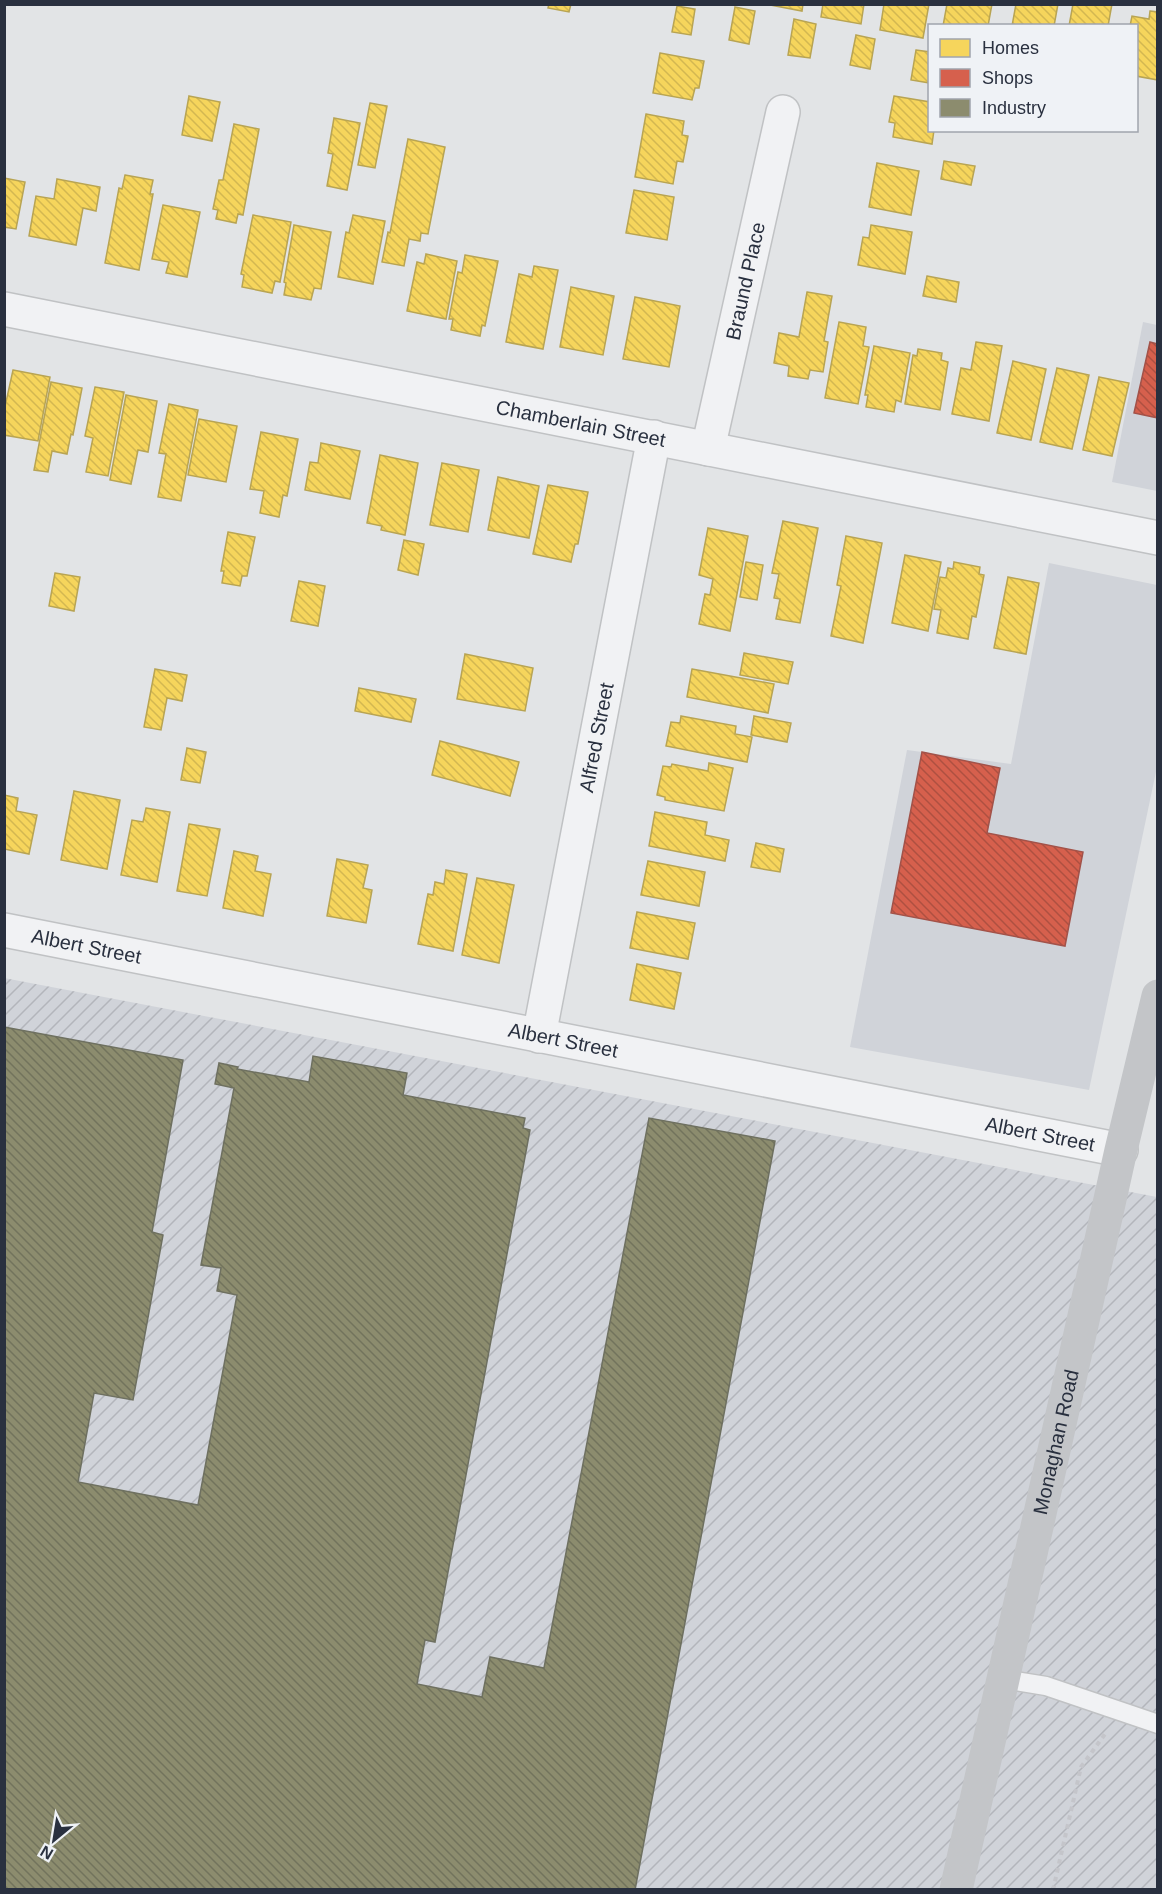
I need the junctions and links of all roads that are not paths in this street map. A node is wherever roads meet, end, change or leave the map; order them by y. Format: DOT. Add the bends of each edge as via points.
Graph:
graph roads {
  1 [pos="783,112"];
  2 [pos="4,309"];
  3 [pos="654,437"];
  4 [pos="708,449"];
  5 [pos="1158,537"];
  6 [pos="4,930"];
  7 [pos="1158,996"];
  8 [pos="538,1036"];
  9 [pos="1120,1150"];
  10 [pos="1003,1679"];
  11 [pos="1158,1725"];
  12 [pos="956,1890"];
  1 -- 4 [label="street, Braund Place"];
  2 -- 3 [label="street, Chamberlain Street"];
  3 -- 4 [label="street, Chamberlain Street"];
  3 -- 8 [label="street, Alfred Street"];
  4 -- 5 [label="street, Chamberlain Street"];
  6 -- 8 [label="street, Albert Street"];
  7 -- 9 [label="main road, Monaghan Road"];
  8 -- 9 [label="street, Albert Street"];
  9 -- 10 [label="main road, Monaghan Road"];
  10 -- 11 [label="lane" via="1046,1686"];
  10 -- 12 [label="main road, Monaghan Road"];
}
